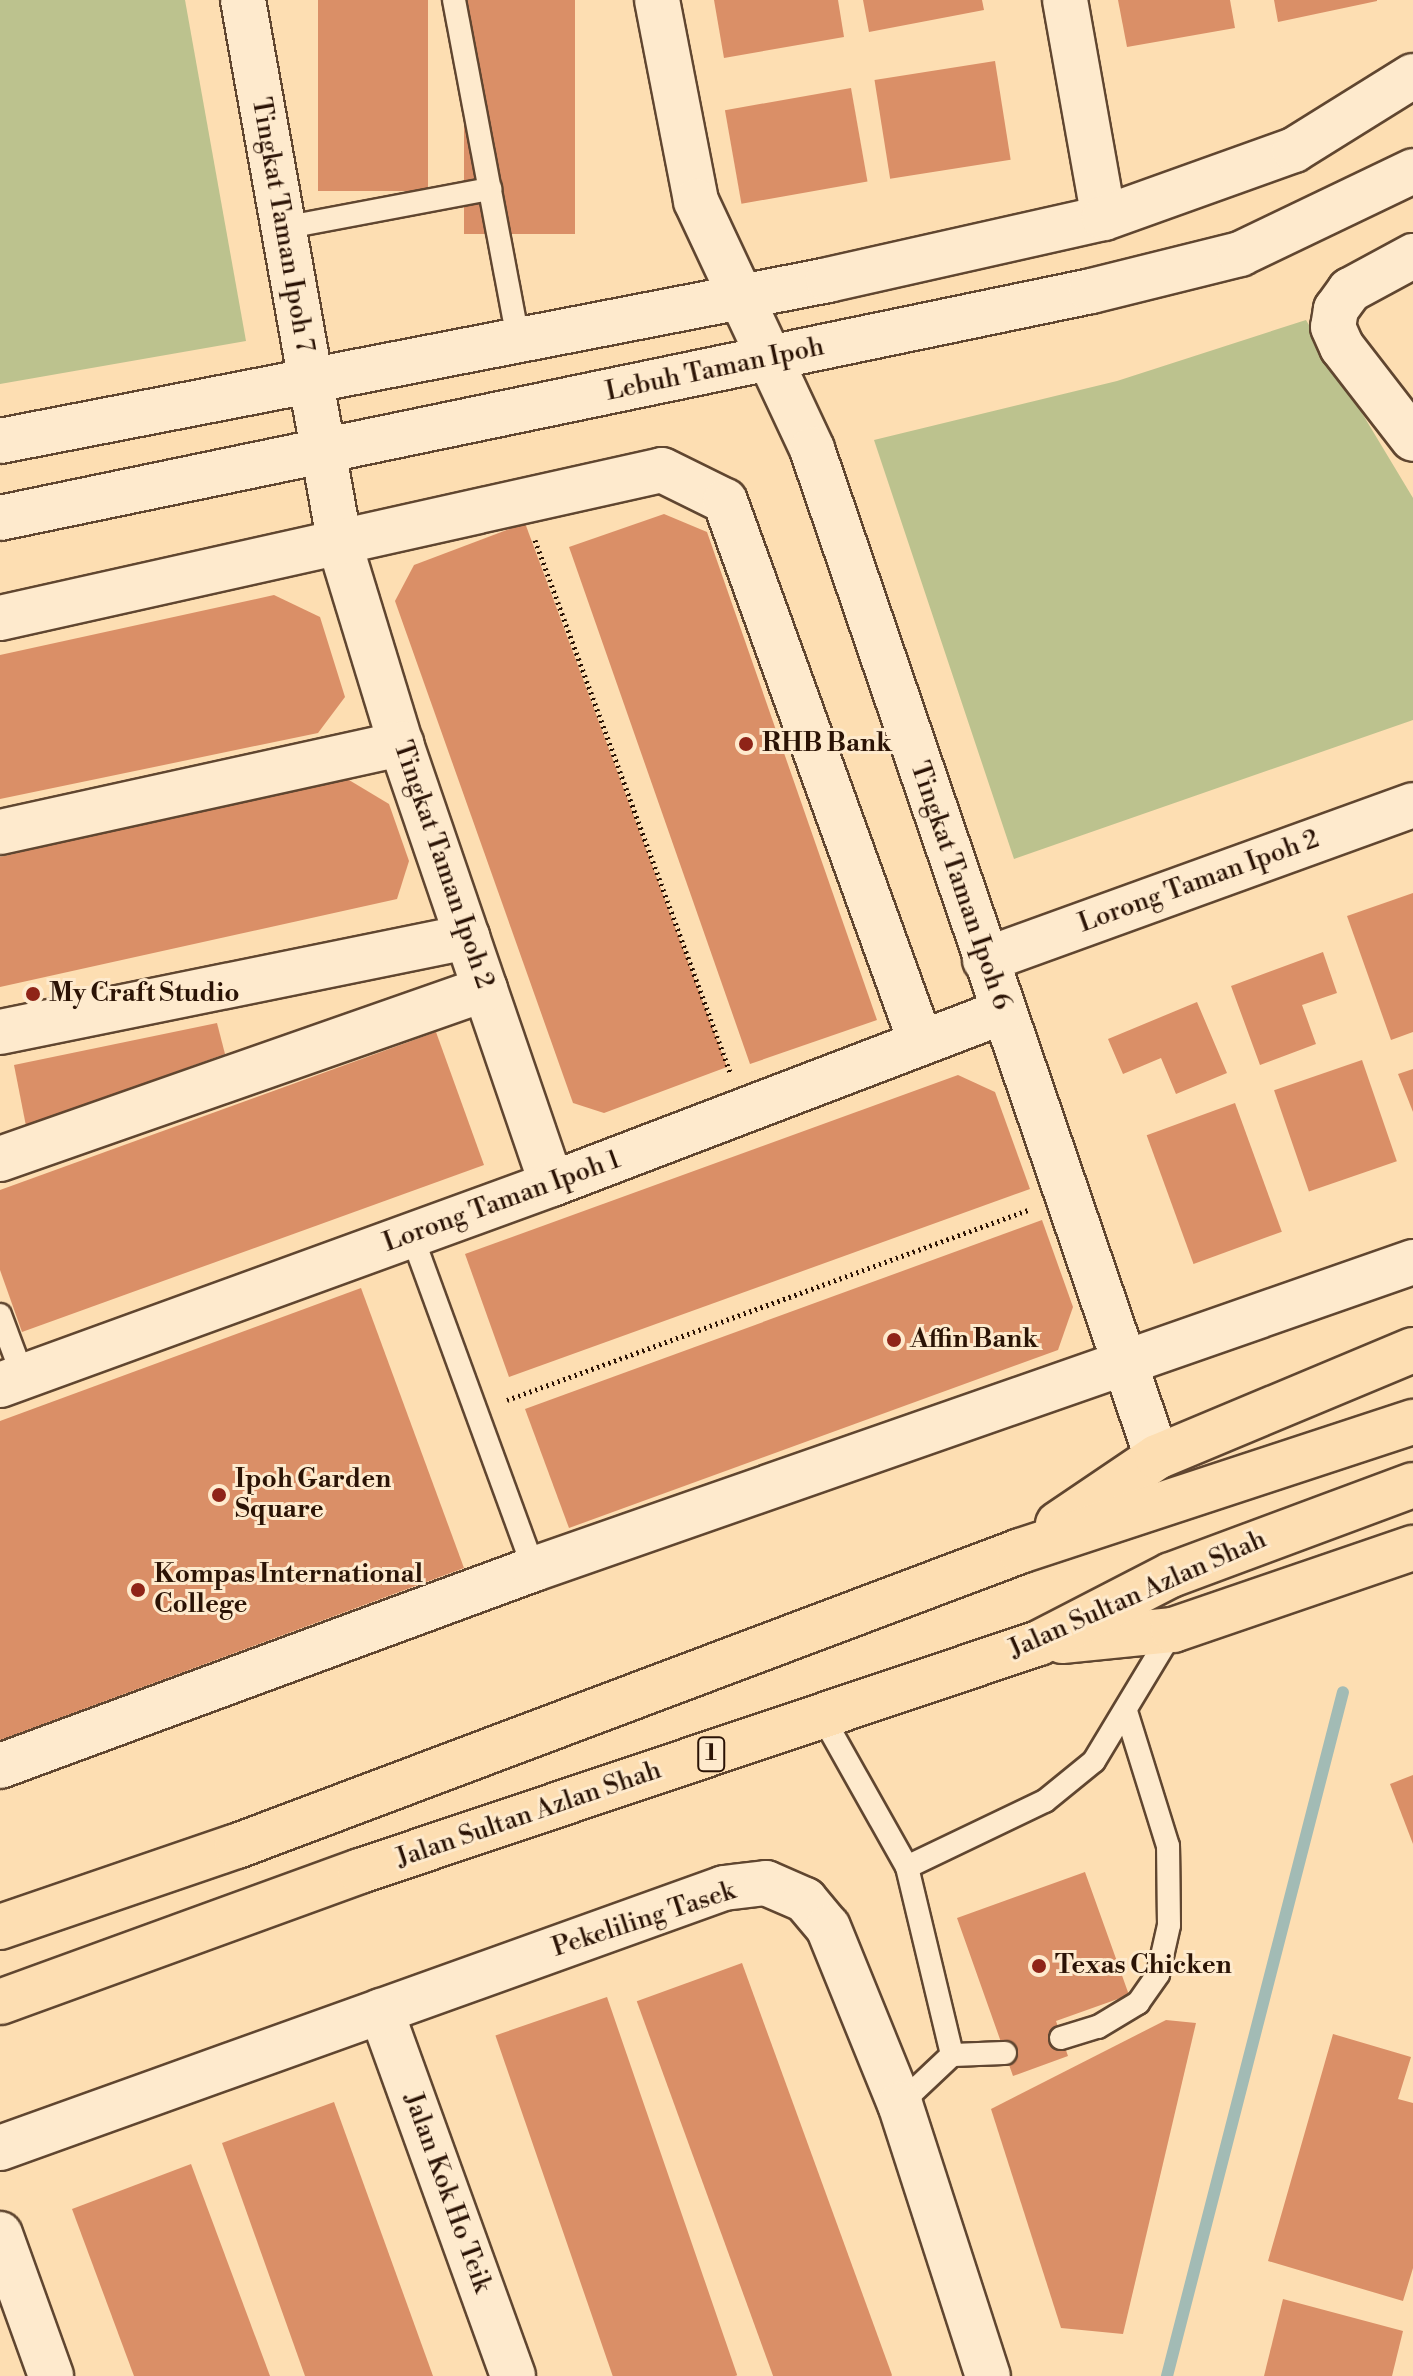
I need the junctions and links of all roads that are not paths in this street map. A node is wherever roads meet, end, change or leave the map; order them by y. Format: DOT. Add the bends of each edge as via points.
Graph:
graph roads {
  1 [pos="243,0"];
  2 [pos="454,0"];
  3 [pos="657,0"];
  4 [pos="1065,0"];
  5 [pos="1413,76"];
  6 [pos="1413,171"];
  7 [pos="490,189"];
  8 [pos="1104,218"];
  9 [pos="283,228"];
  10 [pos="1413,256"];
  11 [pos="738,298"];
  12 [pos="518,340"];
  13 [pos="768,360"];
  14 [pos="310,381"];
  15 [pos="1413,439"];
  16 [pos="0,441"];
  17 [pos="321,450"];
  18 [pos="0,518"];
  19 [pos="340,545"];
  20 [pos="0,618"];
  21 [pos="401,744"];
  22 [pos="1413,805"];
  23 [pos="0,832"];
  24 [pos="467,937"];
  25 [pos="985,960"];
  26 [pos="485,989"];
  27 [pos="1003,1012"];
  28 [pos="0,1032"];
  29 [pos="921,1043"];
  30 [pos="0,1159"];
  31 [pos="552,1184"];
  32 [pos="412,1236"];
  33 [pos="1413,1262"];
  34 [pos="0,1315"];
  35 [pos="1413,1350"];
  36 [pos="1125,1365"];
  37 [pos="12,1381"];
  38 [pos="1413,1422"];
  39 [pos="1157,1457"];
  40 [pos="1413,1485"];
  41 [pos="1413,1548"];
  42 [pos="1020,1551"];
  43 [pos="534,1569"];
  44 [pos="1173,1630"];
  45 [pos="1039,1643"];
  46 [pos="1127,1714"];
  47 [pos="822,1716"];
  48 [pos="0,1766"];
  49 [pos="907,1867"];
  50 [pos="0,1927"];
  51 [pos="0,2002"];
  52 [pos="381,2011"];
  53 [pos="1061,2038"];
  54 [pos="1005,2053"];
  55 [pos="952,2055"];
  56 [pos="900,2104"];
  57 [pos="0,2148"];
  58 [pos="0,2234"];
  59 [pos="51,2376"];
  60 [pos="513,2376"];
  61 [pos="988,2376"];
  1 -- 9 [label="street, Tingkat Taman Ipoh 7"];
  2 -- 7 [label="lane"];
  3 -- 11 [label="street, Tingkat Taman Ipoh 6" via="696,201"];
  4 -- 8 [label="street"];
  5 -- 8 [label="street" via="1294,150"];
  6 -- 13 [label="street, Lebuh Taman Ipoh" via="1240,254"];
  7 -- 9 [label="lane"];
  7 -- 12 [label="lane"];
  8 -- 11 [label="street"];
  9 -- 14 [label="street, Tingkat Taman Ipoh 7"];
  10 -- 15 [label="street" via="1350,290 1336,309 1333,327 1342,347"];
  11 -- 12 [label="street"];
  11 -- 13 [label="street, Tingkat Taman Ipoh 6"];
  12 -- 14 [label="street"];
  13 -- 17 [label="street, Lebuh Taman Ipoh"];
  13 -- 25 [label="street, Tingkat Taman Ipoh 6" via="812,449"];
  14 -- 16 [label="street"];
  14 -- 17 [label="street, Tingkat Taman Ipoh 7"];
  17 -- 18 [label="street, Lebuh Taman Ipoh"];
  17 -- 19 [label="street, Tingkat Taman Ipoh 7"];
  19 -- 20 [label="street"];
  19 -- 21 [label="street, Tingkat Taman Ipoh 2"];
  19 -- 29 [label="street" via="662,470 725,501"];
  21 -- 23 [label="street"];
  21 -- 24 [label="street, Tingkat Taman Ipoh 2"];
  22 -- 25 [label="street, Lorong Taman Ipoh 2"];
  24 -- 26 [label="street, Tingkat Taman Ipoh 2"];
  24 -- 28 [label="street"];
  25 -- 27 [label="street, Tingkat Taman Ipoh 6"];
  26 -- 30 [label="street"];
  26 -- 31 [label="street, Tingkat Taman Ipoh 2"];
  27 -- 29 [label="street, Lorong Taman Ipoh 1"];
  27 -- 36 [label="street, Tingkat Taman Ipoh 6"];
  29 -- 31 [label="street, Lorong Taman Ipoh 1"];
  31 -- 32 [label="street, Lorong Taman Ipoh 1"];
  32 -- 37 [label="street, Lorong Taman Ipoh 1"];
  32 -- 43 [label="lane"];
  33 -- 36 [label="street"];
  34 -- 37 [label="lane"];
  35 -- 39 [label="main road"];
  36 -- 39 [label="street, Tingkat Taman Ipoh 6"];
  36 -- 43 [label="street"];
  38 -- 42 [label="main road"];
  39 -- 42 [label="main road"];
  40 -- 45 [label="main road, Jalan Sultan Azlan Shah / 1" via="1171,1575"];
  41 -- 44 [label="main road"];
  42 -- 50 [label="main road" via="237,1846"];
  43 -- 48 [label="street"];
  44 -- 45 [label="main road"];
  44 -- 46 [label="lane"];
  45 -- 47 [label="main road, Jalan Sultan Azlan Shah / 1"];
  46 -- 49 [label="lane" via="1094,1761 1045,1801"];
  46 -- 53 [label="lane" via="1168,1846 1169,1925 1158,1974 1138,2003 1098,2027"];
  47 -- 49 [label="lane"];
  47 -- 51 [label="main road, Jalan Sultan Azlan Shah / 1" via="360,1871"];
  49 -- 55 [label="lane"];
  52 -- 56 [label="street, Pekeliling Tasek" via="724,1888 766,1883 805,1900 828,1927"];
  52 -- 57 [label="street, Pekeliling Tasek"];
  52 -- 60 [label="street, Jalan Kok Ho Teik"];
  54 -- 55 [label="lane"];
  55 -- 56 [label="lane"];
  56 -- 61 [label="street, Pekeliling Tasek"];
  58 -- 59 [label="street"];
}
